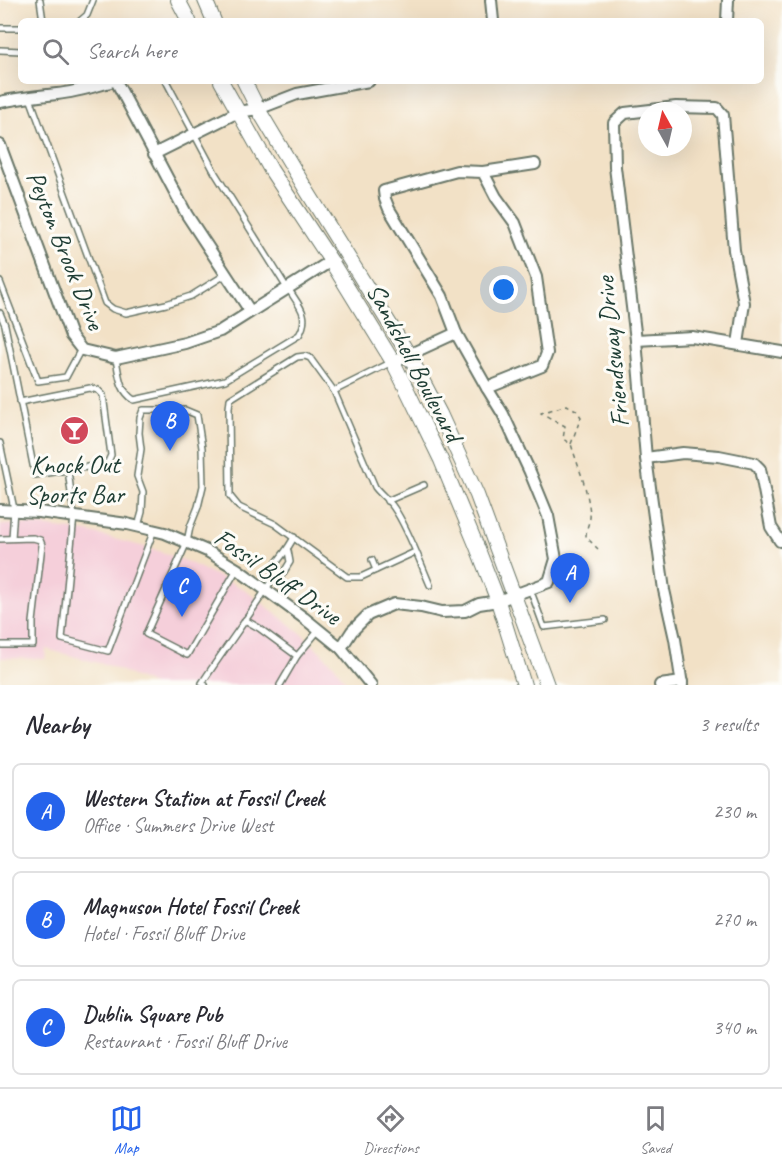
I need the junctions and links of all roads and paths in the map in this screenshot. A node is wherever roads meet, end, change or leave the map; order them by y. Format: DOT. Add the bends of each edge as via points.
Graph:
graph roads {
  1 [pos="40,0"];
  2 [pos="93,0"];
  3 [pos="178,0"];
  4 [pos="205,0"];
  5 [pos="491,0"];
  6 [pos="729,0"];
  7 [pos="43,18"];
  8 [pos="84,18"];
  9 [pos="187,18"];
  10 [pos="213,18"];
  11 [pos="493,18"];
  12 [pos="728,18"];
  13 [pos="0,28"];
  14 [pos="18,28"];
  15 [pos="0,50"];
  16 [pos="18,51"];
  17 [pos="102,84"];
  18 [pos="117,84"];
  19 [pos="168,84"];
  20 [pos="223,84"];
  21 [pos="246,84"];
  22 [pos="352,84"];
  23 [pos="29,96"];
  24 [pos="0,102"];
  25 [pos="258,109"];
  26 [pos="238,112"];
  27 [pos="193,134"];
  28 [pos="0,145"];
  29 [pos="153,154"];
  30 [pos="535,164"];
  31 [pos="483,172"];
  32 [pos="332,261"];
  33 [pos="225,275"];
  34 [pos="0,282"];
  35 [pos="288,288"];
  36 [pos="250,312"];
  37 [pos="0,313"];
  38 [pos="456,333"];
  39 [pos="636,340"];
  40 [pos="738,344"];
  41 [pos="81,349"];
  42 [pos="782,352"];
  43 [pos="409,355"];
  44 [pos="116,358"];
  45 [pos="393,362"];
  46 [pos="487,388"];
  47 [pos="334,391"];
  48 [pos="20,402"];
  49 [pos="0,443"];
  50 [pos="571,444"];
  51 [pos="646,458"];
  52 [pos="2,470"];
  53 [pos="68,470"];
  54 [pos="424,485"];
  55 [pos="387,501"];
  56 [pos="14,509"];
  57 [pos="0,510"];
  58 [pos="74,516"];
  59 [pos="138,527"];
  60 [pos="154,531"];
  61 [pos="294,537"];
  62 [pos="12,538"];
  63 [pos="0,539"];
  64 [pos="780,541"];
  65 [pos="187,542"];
  66 [pos="597,549"];
  67 [pos="288,551"];
  68 [pos="415,552"];
  69 [pos="372,560"];
  70 [pos="237,569"];
  71 [pos="376,570"];
  72 [pos="275,575"];
  73 [pos="430,585"];
  74 [pos="530,589"];
  75 [pos="266,590"];
  76 [pos="513,596"];
  77 [pos="498,601"];
  78 [pos="245,620"];
  79 [pos="605,620"];
  80 [pos="318,631"];
  81 [pos="0,645"];
  82 [pos="341,648"];
  83 [pos="297,656"];
  84 [pos="682,683"];
  85 [pos="205,685"];
  86 [pos="280,685"];
  87 [pos="371,685"];
  88 [pos="524,685"];
  89 [pos="547,685"];
  90 [pos="660,685"];
  1 -- 7 [label="lane"];
  2 -- 8 [label="lane"];
  3 -- 9 [label="street"];
  4 -- 10 [label="street"];
  5 -- 11 [label="street"];
  6 -- 12 [label="street"];
  13 -- 14 [label="lane"];
  15 -- 16 [label="lane"];
  17 -- 23 [label="street"];
  18 -- 29 [label="street"];
  19 -- 27 [label="lane"];
  20 -- 26 [label="street, Sandshell Boulevard"];
  21 -- 25 [label="street, Sandshell Boulevard"];
  22 -- 25 [label="street" via="297,94"];
  23 -- 24 [label="street"];
  23 -- 33 [label="lane" via="105,303 126,313 191,296"];
  25 -- 26 [label="street"];
  25 -- 43 [label="street, Sandshell Boulevard"];
  26 -- 27 [label="street"];
  26 -- 32 [label="street, Sandshell Boulevard" via="270,170"];
  27 -- 29 [label="street"];
  27 -- 35 [label="lane"];
  28 -- 41 [label="street, Peyton Brook Drive" via="71,336"];
  29 -- 33 [label="street"];
  30 -- 31 [label="street"];
  31 -- 38 [label="street" via="457,171 384,191 388,209 442,296"];
  31 -- 46 [label="street" via="515,223 536,277 547,354 542,366"];
  32 -- 35 [label="street, Peyton Brook Drive"];
  32 -- 45 [label="street, Sandshell Boulevard"];
  33 -- 36 [label="street"];
  34 -- 41 [label="lane" via="38,381 66,377"];
  35 -- 36 [label="street, Peyton Brook Drive"];
  35 -- 44 [label="lane" via="305,317 299,334 225,380 134,400 121,386"];
  36 -- 44 [label="street, Peyton Brook Drive" via="220,331"];
  37 -- 48 [label="lane"];
  38 -- 43 [label="street"];
  38 -- 46 [label="street"];
  39 -- 40 [label="street" via="692,337"];
  39 -- 40 [label="street, Friendsway Drive" via="615,167 614,123 625,112 717,108 723,115 734,250 744,303"];
  39 -- 51 [label="street, Friendsway Drive"];
  40 -- 42 [label="street"];
  41 -- 44 [label="street, Peyton Brook Drive"];
  43 -- 45 [label="street"];
  43 -- 76 [label="street, Sandshell Boulevard" via="474,487"];
  45 -- 47 [label="lane"];
  45 -- 77 [label="street, Sandshell Boulevard" via="441,460"];
  46 -- 74 [label="street" via="503,414 548,516 556,559 549,582"];
  47 -- 55 [label="lane" via="375,487"];
  47 -- 61 [label="lane" via="316,364 305,356 297,357 230,399 230,496 239,507"];
  48 -- 53 [label="lane" via="35,475"];
  48 -- 53 [label="lane" via="90,388 103,395 111,455 107,464"];
  49 -- 52 [label="lane"];
  50 -- 50 [label="path" via="563,439 565,426 542,413 567,405 576,410 581,417"];
  50 -- 66 [label="path" via="588,497 591,517 586,537"];
  51 -- 64 [label="street" via="683,453 754,463 760,469 771,527"];
  51 -- 84 [label="street, Friendsway Drive" via="664,590"];
  52 -- 56 [label="lane"];
  53 -- 58 [label="lane"];
  54 -- 55 [label="lane"];
  55 -- 68 [label="lane" via="394,507"];
  56 -- 57 [label="street, Fossil Bluff Drive"];
  56 -- 58 [label="street, Fossil Bluff Drive"];
  56 -- 62 [label="lane"];
  58 -- 59 [label="street, Fossil Bluff Drive"];
  58 -- 60 [label="lane" via="62,639 108,651"];
  59 -- 60 [label="street, Fossil Bluff Drive"];
  59 -- 65 [label="lane" via="143,492 138,476 143,410 185,410 197,415 203,486"];
  60 -- 65 [label="street, Fossil Bluff Drive"];
  61 -- 67 [label="lane"];
  61 -- 71 [label="lane" via="347,577 361,577"];
  62 -- 63 [label="lane"];
  62 -- 81 [label="lane" via="33,538 42,545 33,645"];
  65 -- 70 [label="street, Fossil Bluff Drive"];
  65 -- 70 [label="lane" via="146,634 187,655"];
  67 -- 72 [label="lane" via="272,569"];
  67 -- 72 [label="lane" via="290,562 282,575"];
  68 -- 71 [label="lane"];
  68 -- 73 [label="lane"];
  69 -- 71 [label="lane"];
  70 -- 75 [label="street, Fossil Bluff Drive"];
  72 -- 75 [label="lane"];
  74 -- 76 [label="street"];
  74 -- 79 [label="lane" via="544,627"];
  75 -- 78 [label="lane"];
  75 -- 80 [label="street, Fossil Bluff Drive"];
  76 -- 77 [label="street"];
  76 -- 89 [label="street, Sandshell Boulevard"];
  77 -- 82 [label="street" via="454,612 394,604 368,615"];
  77 -- 88 [label="street, Sandshell Boulevard"];
  78 -- 83 [label="lane"];
  78 -- 85 [label="lane" via="202,683"];
  80 -- 82 [label="street, Fossil Bluff Drive"];
  80 -- 83 [label="lane"];
  82 -- 87 [label="street, Fossil Bluff Drive"];
  83 -- 86 [label="lane"];
  84 -- 90 [label="street"];
}
